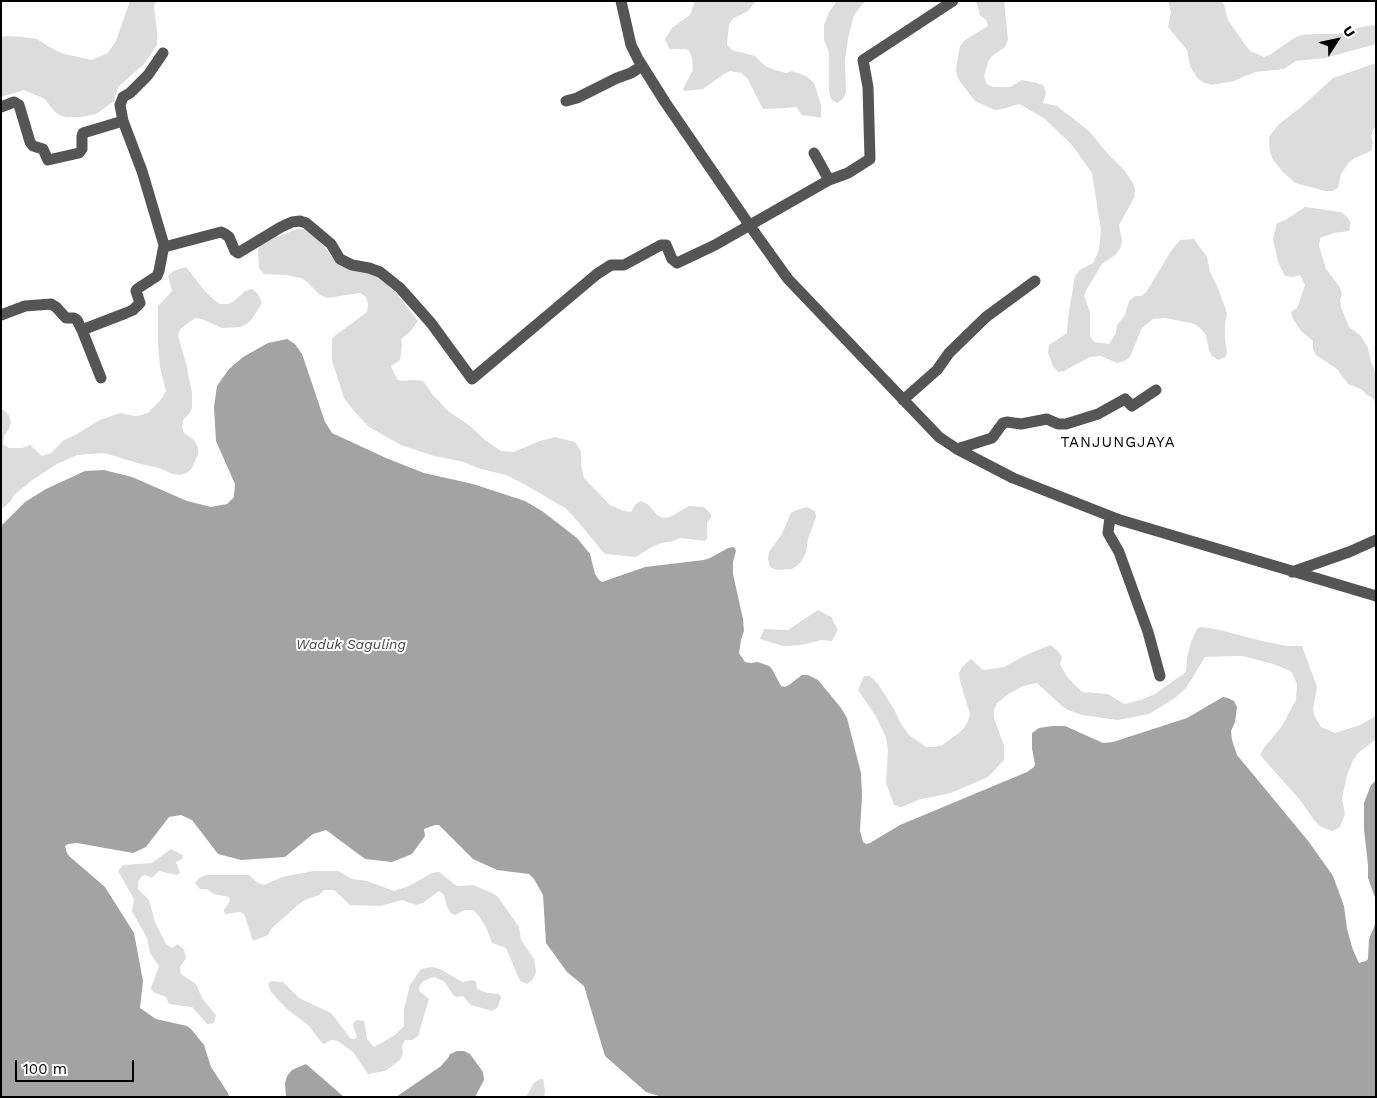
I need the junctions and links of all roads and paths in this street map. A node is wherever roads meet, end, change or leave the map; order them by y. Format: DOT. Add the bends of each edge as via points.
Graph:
graph roads {
  1 [pos="621,1"];
  2 [pos="953,1"];
  3 [pos="163,53"];
  4 [pos="642,66"];
  5 [pos="566,101"];
  6 [pos="1,107"];
  7 [pos="123,121"];
  8 [pos="814,153"];
  9 [pos="829,180"];
  10 [pos="750,226"];
  11 [pos="164,245"];
  12 [pos="1035,281"];
  13 [pos="1,315"];
  14 [pos="82,330"];
  15 [pos="101,378"];
  16 [pos="1156,390"];
  17 [pos="903,400"];
  18 [pos="957,449"];
  19 [pos="1110,517"];
  20 [pos="1376,540"];
  21 [pos="1292,572"];
  22 [pos="1376,596"];
  23 [pos="1160,676"];
  1 -- 4 [label="street" via="631,45"];
  2 -- 9 [label="street" via="862,60 868,88 870,159"];
  3 -- 7 [label="street" via="148,75 121,101"];
  4 -- 5 [label="street"];
  4 -- 10 [label="street"];
  6 -- 7 [label="street" via="14,102 19,105 30,142 43,149 48,160 79,153 83,133"];
  7 -- 11 [label="street"];
  8 -- 9 [label="street"];
  9 -- 10 [label="street"];
  10 -- 11 [label="street" via="677,263 666,245 661,245 624,265 612,265 589,280 472,379 431,323 400,288 380,272 340,259 331,244 306,223 292,222 238,252 229,238 220,232"];
  10 -- 17 [label="street" via="788,279"];
  11 -- 14 [label="street" via="157,276 136,291 138,306"];
  12 -- 17 [label="street" via="986,317 949,353 937,370"];
  13 -- 14 [label="street" via="25,306 52,304 66,318 77,320"];
  14 -- 15 [label="street"];
  16 -- 18 [label="street" via="1132,406 1125,399 1098,414 1066,424 1047,419 1021,424 1007,422 992,438"];
  17 -- 18 [label="street" via="939,437"];
  18 -- 19 [label="street" via="1013,478"];
  19 -- 21 [label="street"];
  19 -- 23 [label="street" via="1108,533 1119,552"];
  20 -- 21 [label="street"];
  21 -- 22 [label="street"];
}
